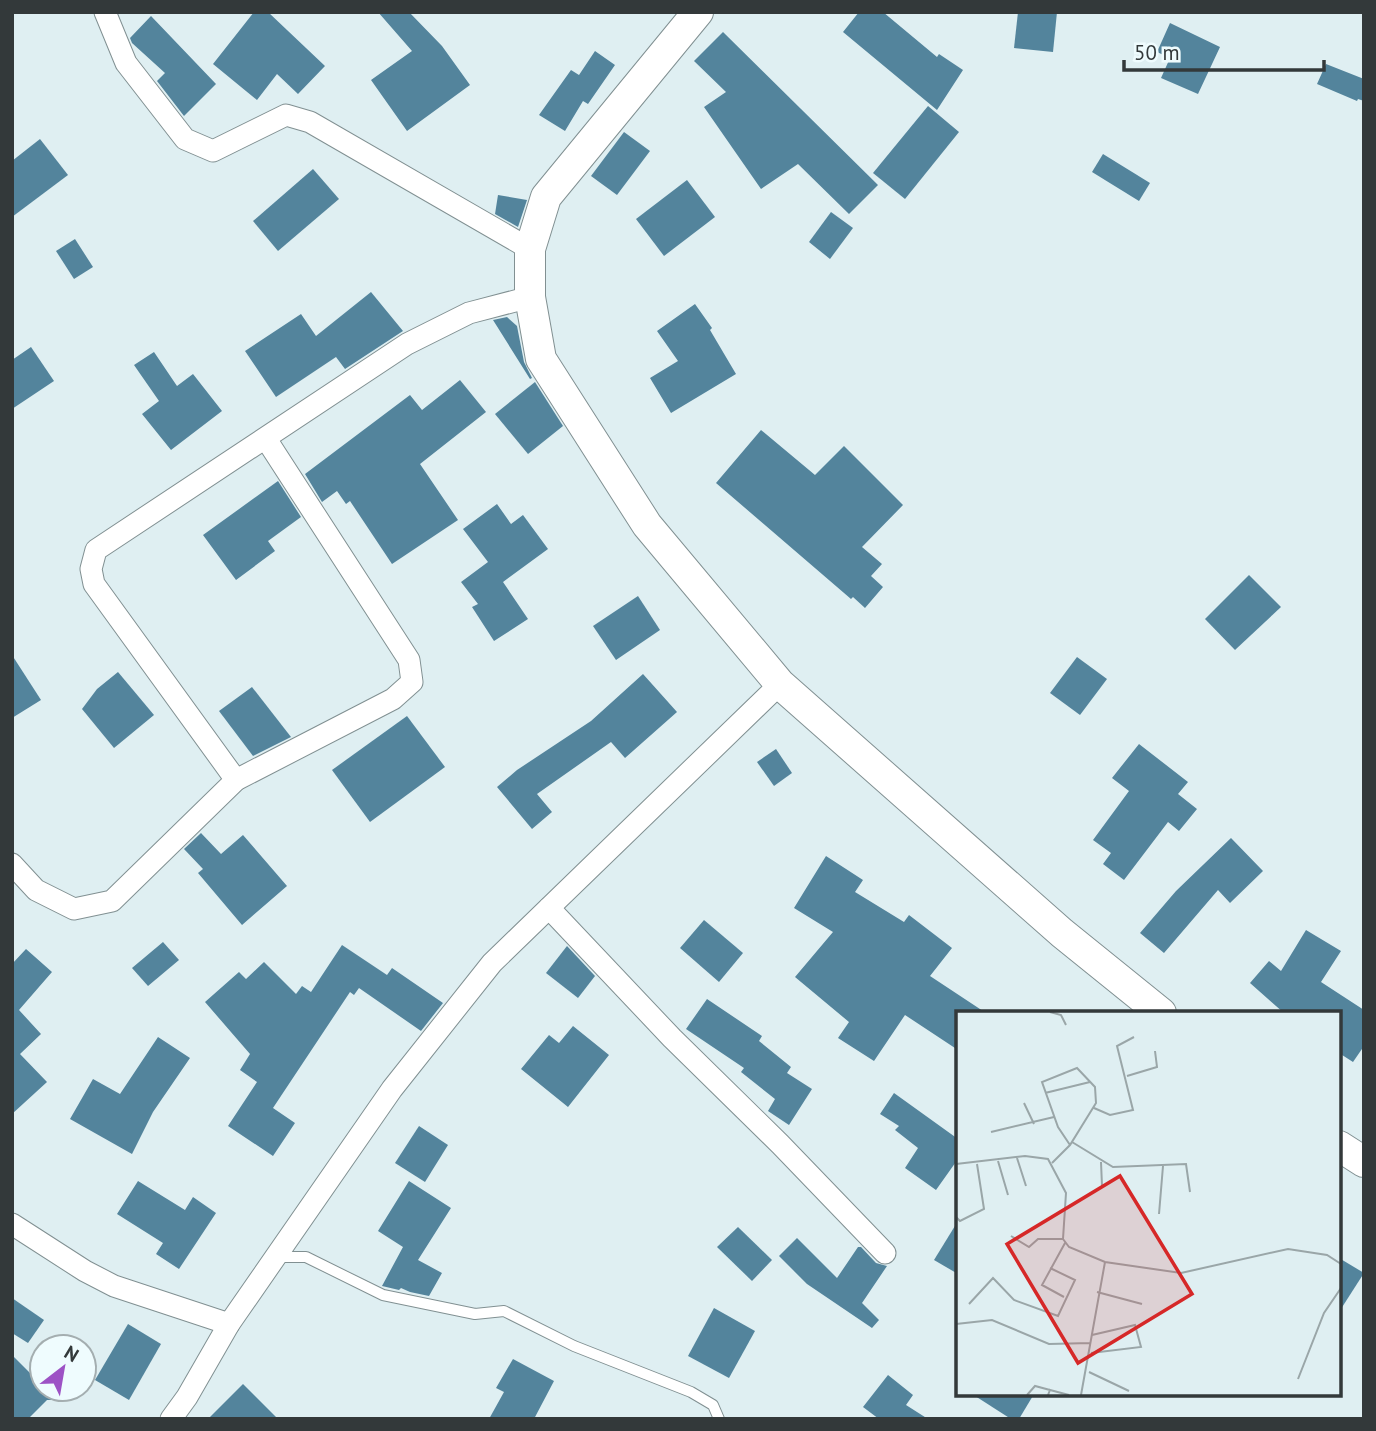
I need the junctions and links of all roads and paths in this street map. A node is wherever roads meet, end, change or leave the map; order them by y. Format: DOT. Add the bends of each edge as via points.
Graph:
graph roads {
  1 [pos="105,12"];
  2 [pos="698,12"];
  3 [pos="530,249"];
  4 [pos="530,297"];
  5 [pos="266,439"];
  6 [pos="779,684"];
  7 [pos="236,780"];
  8 [pos="12,864"];
  9 [pos="549,908"];
  10 [pos="1159,1011"];
  11 [pos="1341,1147"];
  12 [pos="1364,1162"];
  13 [pos="12,1224"];
  14 [pos="885,1253"];
  15 [pos="277,1257"];
  16 [pos="229,1324"];
  17 [pos="171,1419"];
  18 [pos="719,1419"];
  1 -- 3 [label="street" via="126,63 185,139 213,151 286,115 310,122"];
  2 -- 3 [label="street" via="546,197"];
  3 -- 4 [label="street"];
  4 -- 5 [label="street" via="469,313 407,344"];
  4 -- 6 [label="street" via="541,359 647,525"];
  5 -- 7 [label="street" via="96,550 91,569 94,584"];
  5 -- 7 [label="street" via="409,660 412,682 393,699"];
  6 -- 9 [label="street"];
  6 -- 10 [label="street" via="1062,933"];
  7 -- 8 [label="street" via="112,901 74,909 36,890"];
  9 -- 14 [label="street"];
  9 -- 15 [label="street" via="492,963 392,1089"];
  11 -- 12 [label="street"];
  13 -- 16 [label="street" via="114,1286"];
  15 -- 16 [label="street"];
  15 -- 18 [label="lane" via="306,1256 383,1295 475,1314 504,1311 574,1346 691,1392 713,1405"];
  16 -- 17 [label="street"];
}
